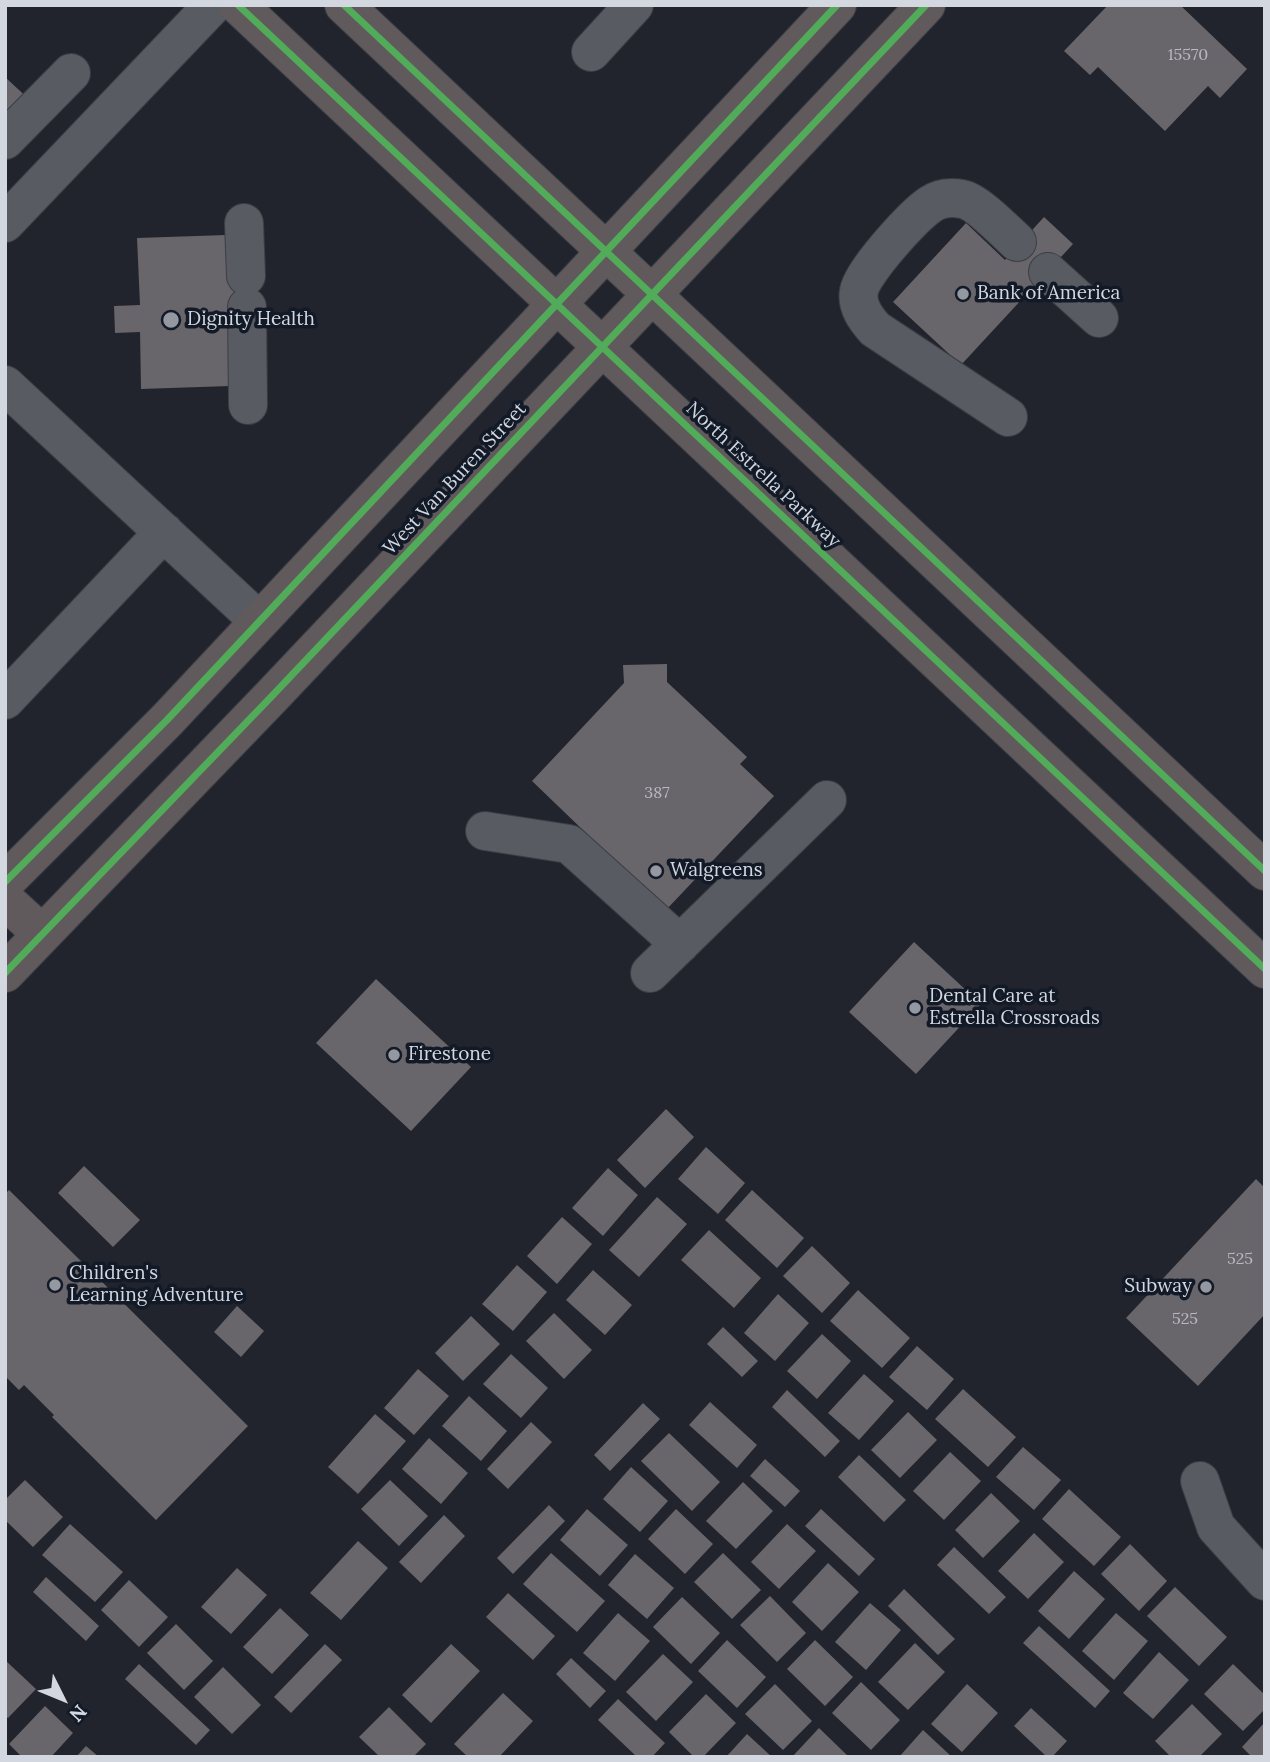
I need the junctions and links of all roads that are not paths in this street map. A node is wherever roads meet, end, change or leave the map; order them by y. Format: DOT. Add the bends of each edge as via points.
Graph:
graph roads {
  1 [pos="213,5"];
  2 [pos="238,5"];
  3 [pos="344,5"];
  4 [pos="634,5"];
  5 [pos="836,5"];
  6 [pos="926,5"];
  7 [pos="592,52"];
  8 [pos="71,73"];
  9 [pos="5,140"];
  10 [pos="5,223"];
  11 [pos="244,223"];
  12 [pos="1017,242"];
  13 [pos="606,250"];
  14 [pos="1048,272"];
  15 [pos="653,293"];
  16 [pos="556,304"];
  17 [pos="1098,318"];
  18 [pos="603,345"];
  19 [pos="5,385"];
  20 [pos="248,405"];
  21 [pos="1008,417"];
  22 [pos="164,532"];
  23 [pos="260,621"];
  24 [pos="5,700"];
  25 [pos="827,800"];
  26 [pos="485,831"];
  27 [pos="1265,871"];
  28 [pos="5,882"];
  29 [pos="5,900"];
  30 [pos="42,934"];
  31 [pos="680,944"];
  32 [pos="1265,969"];
  33 [pos="5,973"];
  34 [pos="650,973"];
  35 [pos="1200,1481"];
  36 [pos="1265,1581"];
  1 -- 10 [label="lane"];
  2 -- 16 [label="main road, North Estrella Parkway"];
  3 -- 13 [label="main road"];
  4 -- 7 [label="lane"];
  5 -- 13 [label="main road"];
  6 -- 15 [label="main road, West Van Buren Street"];
  8 -- 9 [label="lane"];
  11 -- 20 [label="lane"];
  12 -- 21 [label="lane" via="966,199 949,197 933,202 864,278 858,292 862,315 875,329"];
  13 -- 15 [label="main road"];
  13 -- 16 [label="main road"];
  14 -- 17 [label="lane"];
  15 -- 18 [label="main road, West Van Buren Street"];
  15 -- 27 [label="main road"];
  16 -- 18 [label="main road, North Estrella Parkway"];
  16 -- 23 [label="main road"];
  18 -- 30 [label="main road, West Van Buren Street"];
  18 -- 32 [label="main road, North Estrella Parkway"];
  19 -- 22 [label="lane"];
  22 -- 23 [label="lane"];
  22 -- 24 [label="lane"];
  23 -- 28 [label="main road"];
  25 -- 31 [label="lane"];
  26 -- 31 [label="lane" via="569,844"];
  29 -- 30 [label="main road"];
  30 -- 33 [label="main road, West Van Buren Street"];
  31 -- 34 [label="lane"];
  35 -- 36 [label="lane" via="1216,1527"];
}
